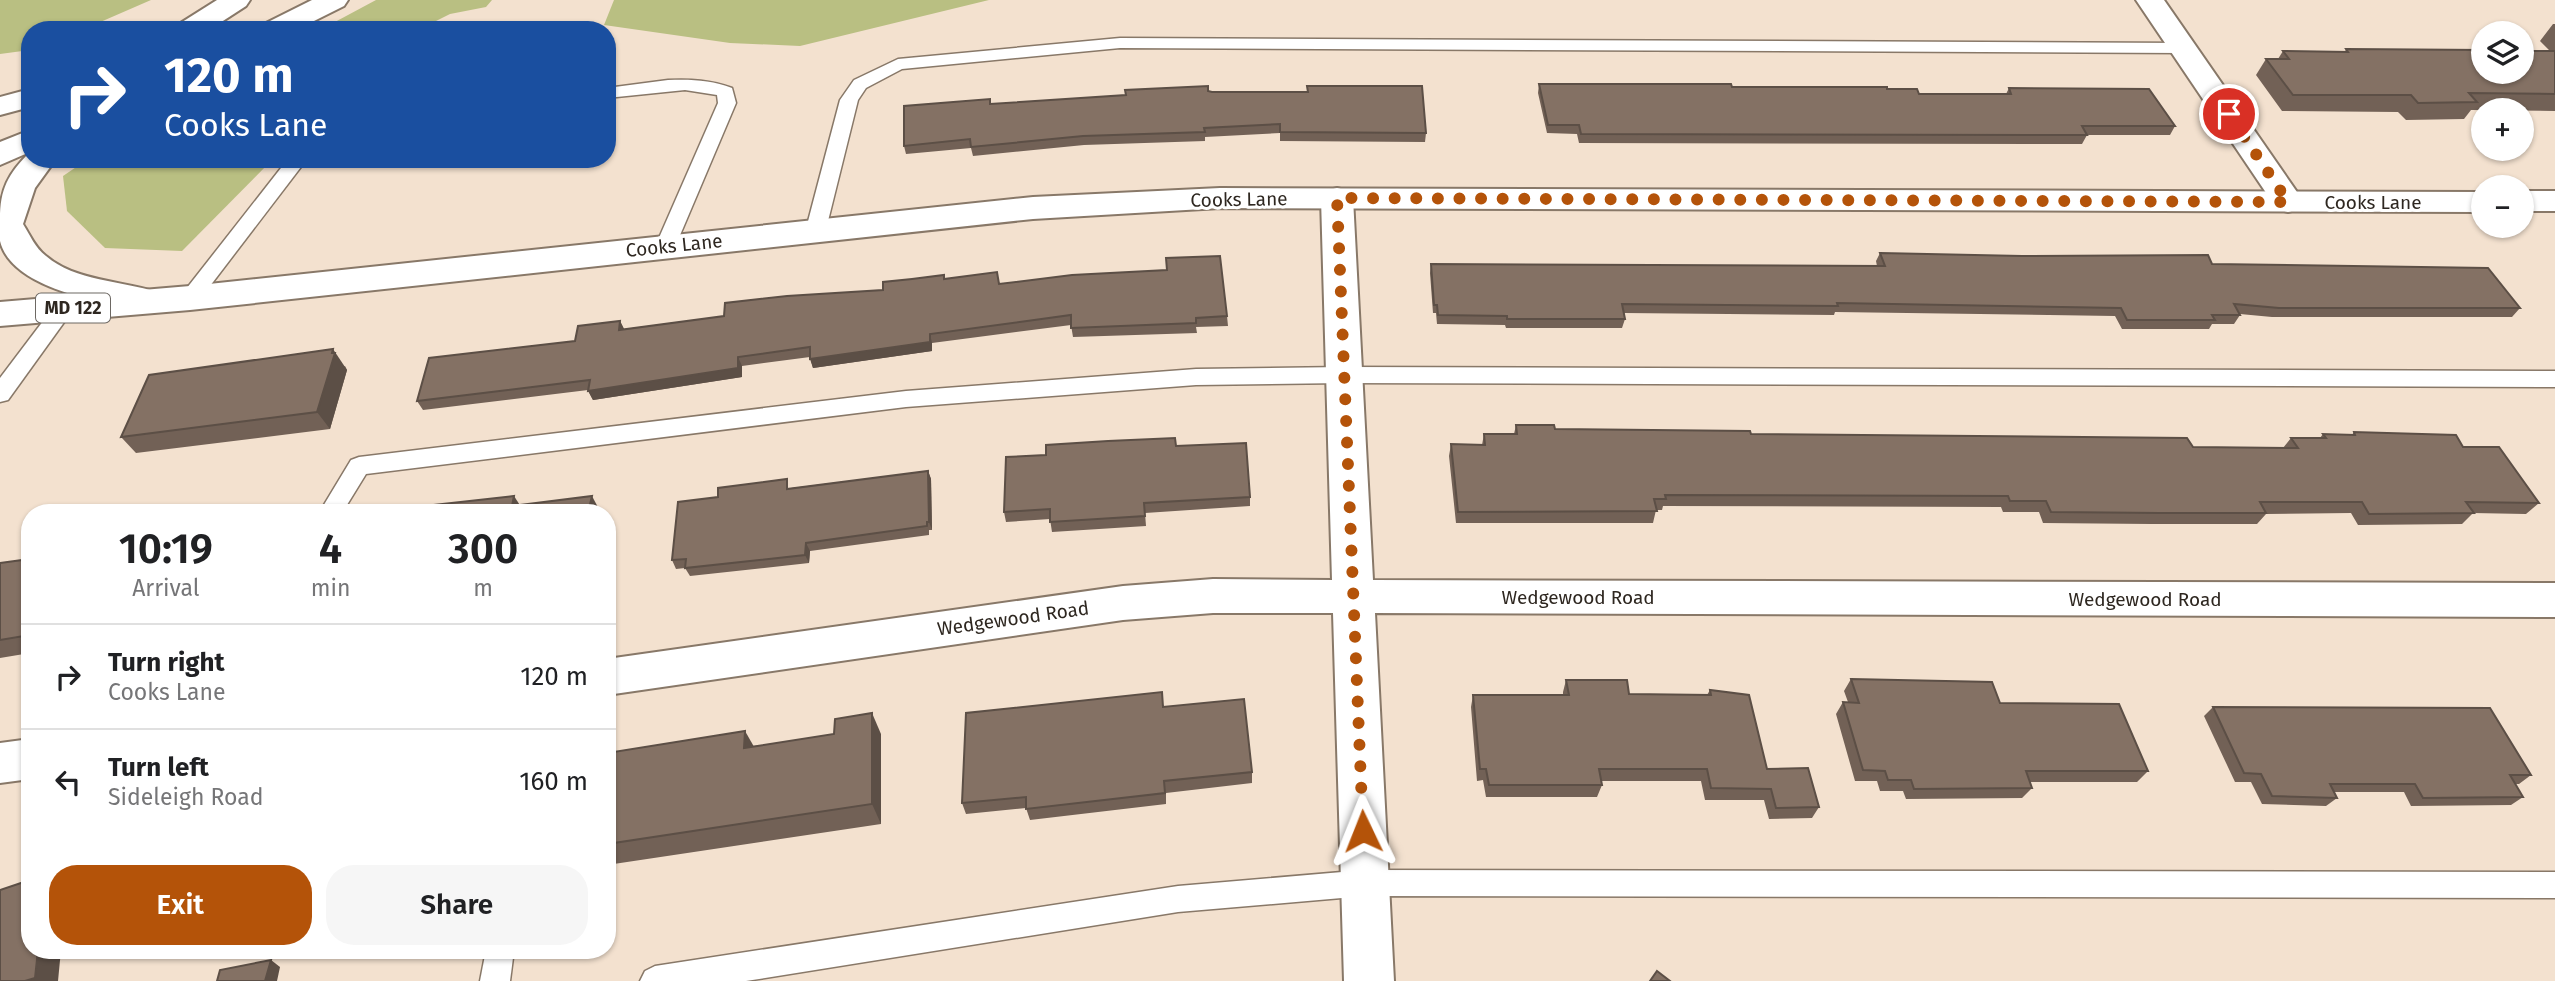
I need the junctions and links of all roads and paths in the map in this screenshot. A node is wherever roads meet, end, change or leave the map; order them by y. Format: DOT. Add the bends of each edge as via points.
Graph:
graph roads {
  1 [pos="236,0"];
  2 [pos="334,0"];
  3 [pos="2150,0"];
  4 [pos="203,21"];
  5 [pos="292,21"];
  6 [pos="2184,48"];
  7 [pos="616,92"];
  8 [pos="21,100"];
  9 [pos="0,106"];
  10 [pos="21,144"];
  11 [pos="0,155"];
  12 [pos="31,168"];
  13 [pos="291,168"];
  14 [pos="1337,198"];
  15 [pos="2534,201"];
  16 [pos="2555,201"];
  17 [pos="2288,202"];
  18 [pos="2471,202"];
  19 [pos="816,229"];
  20 [pos="665,247"];
  21 [pos="190,298"];
  22 [pos="145,300"];
  23 [pos="63,309"];
  24 [pos="0,314"];
  25 [pos="1344,375"];
  26 [pos="2555,379"];
  27 [pos="0,394"];
  28 [pos="336,504"];
  29 [pos="1353,596"];
  30 [pos="2555,600"];
  31 [pos="616,676"];
  32 [pos="21,760"];
  33 [pos="0,763"];
  34 [pos="1365,883"];
  35 [pos="2555,885"];
  36 [pos="499,959"];
  37 [pos="495,981"];
  38 [pos="655,981"];
  39 [pos="1369,981"];
  1 -- 4 [label="main road"];
  2 -- 5 [label="main road"];
  3 -- 6 [label="main road"];
  6 -- 17 [label="main road"];
  6 -- 19 [label="lane" via="1184,42 1093,45 898,64 860,83 849,100"];
  7 -- 20 [label="lane" via="695,85 726,92 727,103"];
  8 -- 9 [label="main road"];
  10 -- 11 [label="main road"];
  12 -- 22 [label="main road" via="13,197 7,223 19,246 38,268 79,284"];
  13 -- 21 [label="lane"];
  14 -- 17 [label="main road, Cooks Lane"];
  14 -- 19 [label="main road, Cooks Lane" via="1220,198 1033,208"];
  14 -- 25 [label="main road"];
  15 -- 16 [label="main road"];
  17 -- 18 [label="main road, Cooks Lane"];
  19 -- 20 [label="main road, Cooks Lane"];
  20 -- 21 [label="main road, Cooks Lane / MD 122"];
  21 -- 22 [label="main road, Cooks Lane / MD 122"];
  22 -- 23 [label="main road, Cooks Lane / MD 122"];
  23 -- 24 [label="main road, Cooks Lane / MD 122"];
  23 -- 27 [label="lane"];
  25 -- 26 [label="lane"];
  25 -- 28 [label="lane" via="1183,378 906,399 359,466"];
  25 -- 29 [label="main road"];
  29 -- 30 [label="main road, Wedgewood Road"];
  29 -- 31 [label="main road, Wedgewood Road" via="1213,596 1123,603"];
  29 -- 34 [label="main road"];
  32 -- 33 [label="main road"];
  34 -- 35 [label="lane"];
  34 -- 38 [label="lane" via="1178,899"];
  34 -- 39 [label="main road"];
  36 -- 37 [label="lane"];
}
